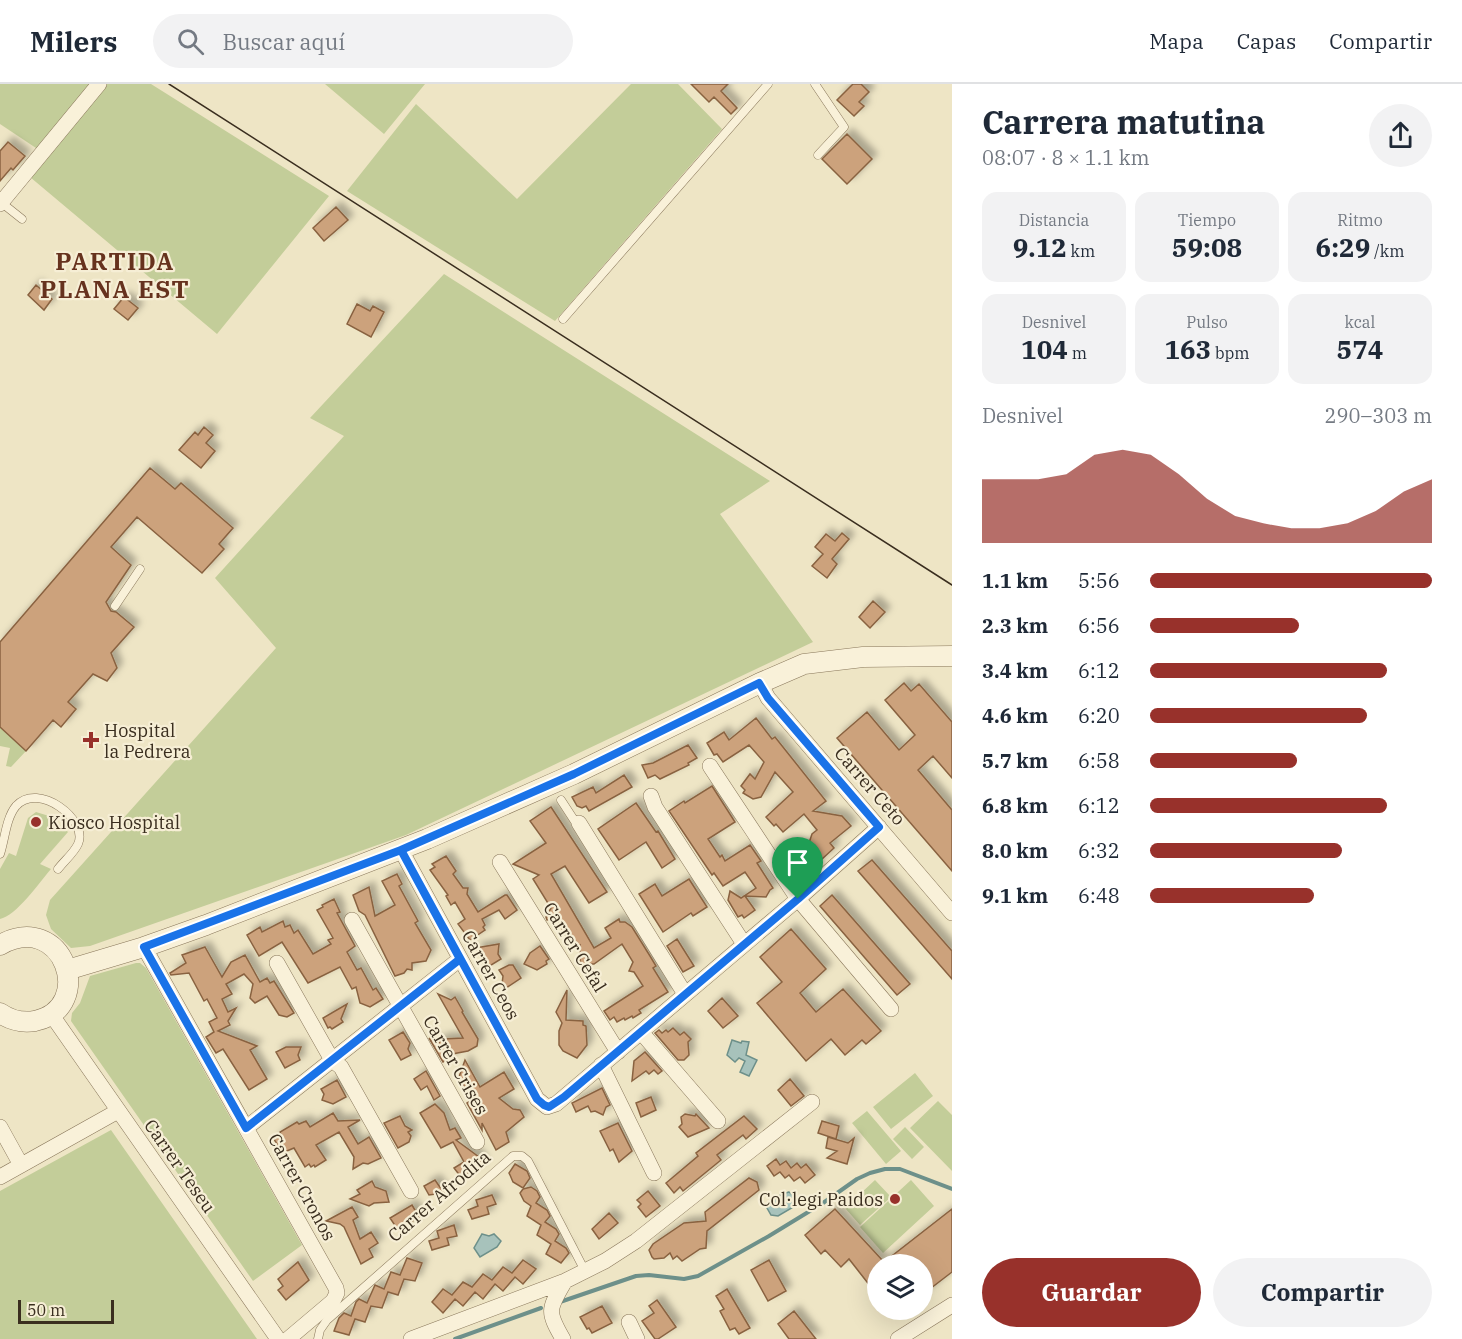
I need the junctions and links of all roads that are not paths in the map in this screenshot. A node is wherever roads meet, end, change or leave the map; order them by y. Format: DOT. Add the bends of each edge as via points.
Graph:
graph roads {
  1 [pos="99,84"];
  2 [pos="768,84"];
  3 [pos="815,84"];
  4 [pos="818,155"];
  5 [pos="1,203"];
  6 [pos="22,219"];
  7 [pos="564,319"];
  8 [pos="140,569"];
  9 [pos="115,606"];
  10 [pos="952,656"];
  11 [pos="759,683"];
  12 [pos="710,766"];
  13 [pos="651,796"];
  14 [pos="561,800"];
  15 [pos="579,823"];
  16 [pos="879,827"];
  17 [pos="401,850"];
  18 [pos="0,854"];
  19 [pos="500,862"];
  20 [pos="58,869"];
  21 [pos="798,899"];
  22 [pos="952,913"];
  23 [pos="352,920"];
  24 [pos="744,944"];
  25 [pos="0,945"];
  26 [pos="144,947"];
  27 [pos="460,959"];
  28 [pos="278,963"];
  29 [pos="68,970"];
  30 [pos="685,994"];
  31 [pos="400,1006"];
  32 [pos="891,1010"];
  33 [pos="51,1014"];
  34 [pos="2,1020"];
  35 [pos="642,1032"];
  36 [pos="618,1052"];
  37 [pos="332,1060"];
  38 [pos="601,1065"];
  39 [pos="812,1102"];
  40 [pos="118,1111"];
  41 [pos="718,1121"];
  42 [pos="0,1127"];
  43 [pos="246,1128"];
  44 [pos="477,1142"];
  45 [pos="21,1165"];
  46 [pos="654,1173"];
  47 [pos="0,1176"];
  48 [pos="411,1191"];
  49 [pos="585,1271"];
  50 [pos="565,1281"];
  51 [pos="952,1305"];
  52 [pos="628,1322"];
  53 [pos="278,1339"];
  54 [pos="288,1339"];
  55 [pos="318,1339"];
  56 [pos="411,1339"];
  57 [pos="563,1339"];
  58 [pos="637,1339"];
  59 [pos="898,1339"];
  1 -- 5 [label="street"];
  2 -- 7 [label="lane"];
  3 -- 4 [label="lane" via="844,127"];
  5 -- 6 [label="lane"];
  8 -- 9 [label="lane"];
  10 -- 11 [label="street" via="825,660 804,664"];
  11 -- 16 [label="street, Carrer Ceto"];
  11 -- 17 [label="street" via="574,774"];
  12 -- 21 [label="street"];
  13 -- 24 [label="street"];
  14 -- 15 [label="lane"];
  15 -- 30 [label="street"];
  16 -- 21 [label="street"];
  16 -- 22 [label="street, Carrer Ceto"];
  17 -- 26 [label="street"];
  17 -- 27 [label="street, Carrer Ceos"];
  18 -- 20 [label="lane" via="17,804 37,796 66,812 80,834 78,843"];
  19 -- 36 [label="street, Carrer Cefal"];
  21 -- 24 [label="street"];
  21 -- 32 [label="street"];
  23 -- 31 [label="street, Carrer Crises"];
  24 -- 30 [label="street"];
  25 -- 29 [label="street" via="23,937 41,940 56,949"];
  26 -- 29 [label="street"];
  26 -- 43 [label="street, Carrer Cronos"];
  27 -- 31 [label="street, Carrer Crises"];
  27 -- 38 [label="street, Carrer Ceos" via="537,1099 547,1107 556,1104"];
  28 -- 37 [label="street"];
  29 -- 33 [label="street" via="66,995"];
  30 -- 35 [label="street"];
  31 -- 37 [label="street, Carrer Crises"];
  31 -- 44 [label="street, Carrer Crises"];
  33 -- 34 [label="street" via="29,1022"];
  33 -- 40 [label="street, Carrer Teseu"];
  35 -- 36 [label="street"];
  35 -- 41 [label="street"];
  36 -- 38 [label="street"];
  37 -- 43 [label="street, Carrer Crises"];
  37 -- 48 [label="street" via="340,1067"];
  38 -- 46 [label="street"];
  39 -- 49 [label="street" via="636,1241"];
  40 -- 45 [label="street"];
  40 -- 53 [label="street, Carrer Teseu"];
  42 -- 45 [label="street"];
  43 -- 54 [label="street, Carrer Cronos" via="337,1291 333,1301"];
  45 -- 47 [label="street"];
  49 -- 50 [label="street"];
  49 -- 55 [label="lane, Carrer Afrodita" via="528,1161 513,1156 327,1320"];
  50 -- 56 [label="street"];
  50 -- 57 [label="street" via="551,1311"];
  51 -- 59 [label="street"];
  52 -- 58 [label="street"];
}
